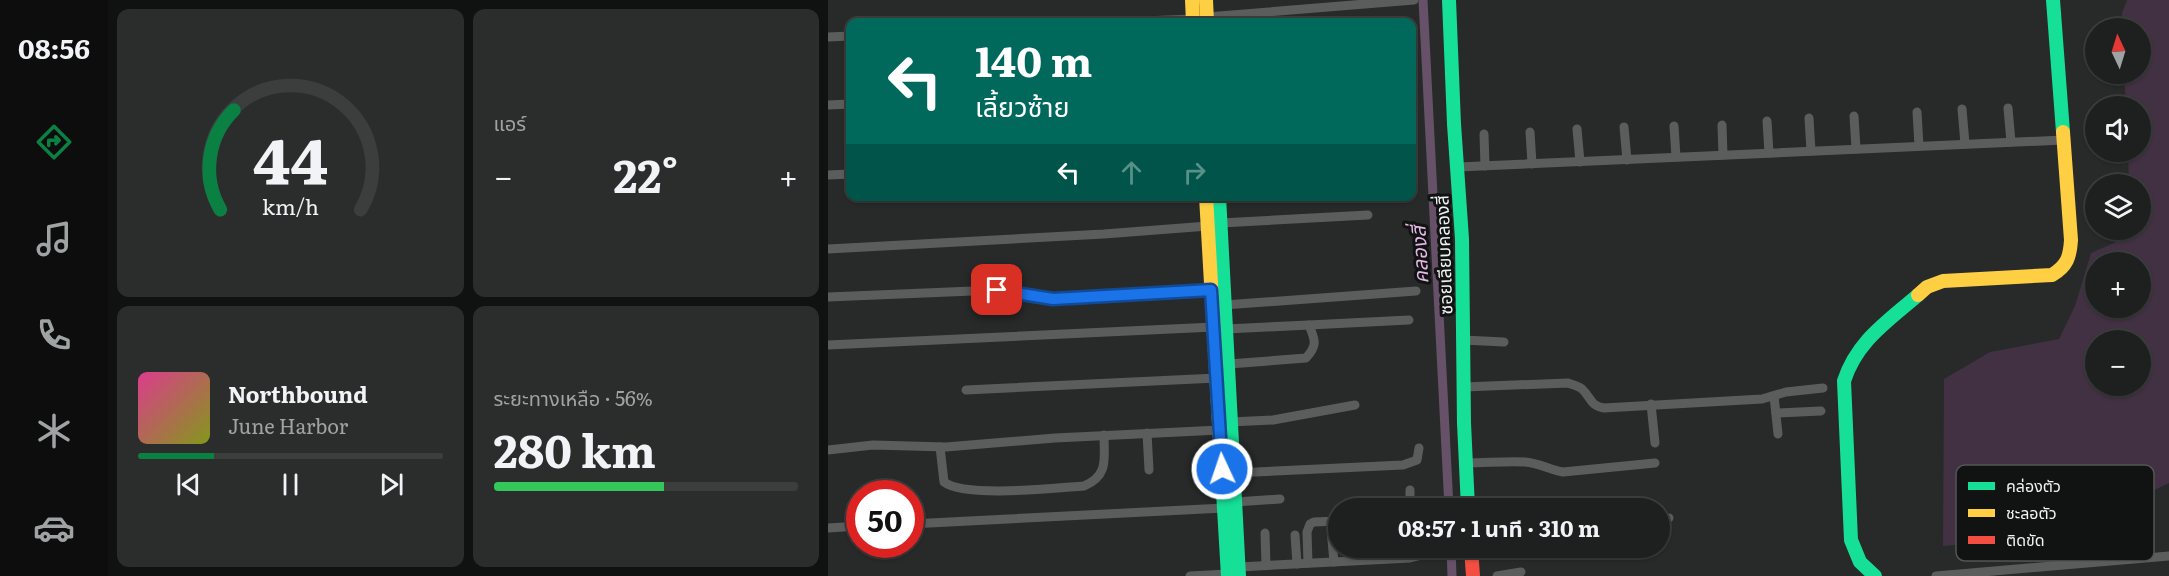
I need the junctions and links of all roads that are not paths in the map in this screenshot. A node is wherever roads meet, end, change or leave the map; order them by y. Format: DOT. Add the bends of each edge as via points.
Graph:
graph roads {
  1 [pos="1192,0"];
  2 [pos="1206,0"];
  3 [pos="1406,0"];
  4 [pos="1414,0"];
  5 [pos="1449,0"];
  6 [pos="2053,0"];
  7 [pos="1199,18"];
  8 [pos="1201,18"];
  9 [pos="1221,18"];
  10 [pos="846,36"];
  11 [pos="828,37"];
  12 [pos="846,104"];
  13 [pos="828,105"];
  14 [pos="2008,108"];
  15 [pos="1962,109"];
  16 [pos="1917,111"];
  17 [pos="1854,116"];
  18 [pos="1809,118"];
  19 [pos="1767,121"];
  20 [pos="1722,125"];
  21 [pos="1674,126"];
  22 [pos="1624,127"];
  23 [pos="1577,129"];
  24 [pos="1530,132"];
  25 [pos="1484,134"];
  26 [pos="2063,140"];
  27 [pos="2011,142"];
  28 [pos="1965,144"];
  29 [pos="1919,146"];
  30 [pos="1856,149"];
  31 [pos="1811,151"];
  32 [pos="1769,153"];
  33 [pos="1723,155"];
  34 [pos="1676,157"];
  35 [pos="1627,160"];
  36 [pos="1580,162"];
  37 [pos="1532,164"];
  38 [pos="1485,166"];
  39 [pos="1458,167"];
  40 [pos="846,174"];
  41 [pos="828,176"];
  42 [pos="1207,201"];
  43 [pos="1218,201"];
  44 [pos="1368,215"];
  45 [pos="1214,225"];
  46 [pos="828,249"];
  47 [pos="1211,290"];
  48 [pos="1416,291"];
  49 [pos="828,297"];
  50 [pos="1224,305"];
  51 [pos="1409,320"];
  52 [pos="1309,324"];
  53 [pos="1220,328"];
  54 [pos="1463,340"];
  55 [pos="1503,342"];
  56 [pos="828,345"];
  57 [pos="1229,364"];
  58 [pos="1217,378"];
  59 [pos="1464,387"];
  60 [pos="1823,388"];
  61 [pos="966,390"];
  62 [pos="1774,396"];
  63 [pos="1652,404"];
  64 [pos="1355,405"];
  65 [pos="1821,411"];
  66 [pos="1776,413"];
  67 [pos="1225,418"];
  68 [pos="1147,433"];
  69 [pos="1778,434"];
  70 [pos="1104,435"];
  71 [pos="1655,443"];
  72 [pos="940,447"];
  73 [pos="1419,448"];
  74 [pos="828,450"];
  75 [pos="1466,463"];
  76 [pos="1655,464"];
  77 [pos="1149,470"];
  78 [pos="1234,473"];
  79 [pos="1410,490"];
  80 [pos="1410,498"];
  81 [pos="1468,498"];
  82 [pos="1280,499"];
  83 [pos="1230,505"];
  84 [pos="924,523"];
  85 [pos="1328,524"];
  86 [pos="846,527"];
  87 [pos="828,528"];
  88 [pos="1265,533"];
  89 [pos="1295,535"];
  90 [pos="2169,556"];
  91 [pos="2154,557"];
  92 [pos="1334,558"];
  93 [pos="1410,558"];
  94 [pos="1472,558"];
  95 [pos="2111,561"];
  96 [pos="1334,562"];
  97 [pos="1308,563"];
  98 [pos="1297,564"];
  99 [pos="1266,565"];
  100 [pos="1521,572"];
  101 [pos="1234,573"];
  102 [pos="1190,576"];
  103 [pos="1473,576"];
  104 [pos="1497,576"];
  105 [pos="1875,576"];
  106 [pos="1936,576"];
  1 -- 7 [label="street"];
  2 -- 8 [label="street"];
  3 -- 4 [label="street"];
  3 -- 9 [label="street"];
  5 -- 39 [label="street, ซอยเลียบคลองสี่"];
  6 -- 26 [label="street"];
  10 -- 11 [label="street"];
  12 -- 13 [label="street"];
  14 -- 27 [label="street"];
  15 -- 28 [label="street"];
  16 -- 29 [label="street"];
  17 -- 30 [label="street"];
  18 -- 31 [label="street"];
  19 -- 32 [label="street"];
  20 -- 33 [label="street"];
  21 -- 34 [label="street"];
  22 -- 35 [label="street"];
  23 -- 36 [label="street"];
  24 -- 37 [label="street"];
  25 -- 38 [label="street"];
  26 -- 27 [label="street"];
  26 -- 105 [label="street" via="2071,240 2070,258 2063,268 2052,275 1943,280 1927,286 1867,339 1850,363 1844,381 1851,540 1860,562"];
  27 -- 28 [label="street"];
  28 -- 29 [label="street"];
  29 -- 30 [label="street"];
  30 -- 31 [label="street"];
  31 -- 32 [label="street"];
  32 -- 33 [label="street"];
  33 -- 34 [label="street"];
  34 -- 35 [label="street"];
  35 -- 36 [label="street"];
  36 -- 37 [label="street"];
  37 -- 38 [label="street"];
  38 -- 39 [label="street"];
  39 -- 54 [label="street, ซอยเลียบคลองสี่"];
  40 -- 41 [label="street"];
  42 -- 45 [label="street"];
  43 -- 45 [label="street"];
  44 -- 45 [label="street"];
  45 -- 46 [label="street"];
  45 -- 47 [label="street"];
  45 -- 50 [label="street"];
  47 -- 49 [label="street" via="1053,299 997,290"];
  47 -- 53 [label="street"];
  48 -- 50 [label="street"];
  50 -- 53 [label="street"];
  51 -- 52 [label="street"];
  52 -- 53 [label="street"];
  52 -- 57 [label="street" via="1315,340 1314,349 1306,358"];
  53 -- 56 [label="street"];
  53 -- 57 [label="street"];
  53 -- 58 [label="street"];
  54 -- 55 [label="street"];
  54 -- 59 [label="street, ซอยเลียบคลองสี่"];
  57 -- 67 [label="street"];
  58 -- 61 [label="street"];
  58 -- 67 [label="street"];
  59 -- 63 [label="street" via="1559,382 1580,387 1596,407"];
  59 -- 75 [label="street, ซอยเลียบคลองสี่"];
  60 -- 62 [label="street"];
  62 -- 63 [label="street"];
  62 -- 66 [label="street"];
  63 -- 71 [label="street"];
  64 -- 67 [label="street" via="1273,420"];
  65 -- 66 [label="street"];
  66 -- 69 [label="street"];
  67 -- 68 [label="street"];
  67 -- 78 [label="street"];
  67 -- 83 [label="street"];
  68 -- 70 [label="street"];
  68 -- 77 [label="street"];
  70 -- 72 [label="street"];
  70 -- 72 [label="street" via="1104,467 1093,482 1084,486 972,490 950,487 944,482"];
  72 -- 74 [label="street" via="873,445"];
  73 -- 78 [label="street" via="1417,460 1403,465"];
  75 -- 76 [label="street" via="1526,462 1563,472"];
  75 -- 81 [label="street, ซอยเลียบคลองสี่"];
  78 -- 83 [label="street"];
  79 -- 80 [label="street"];
  82 -- 83 [label="street"];
  83 -- 84 [label="street"];
  83 -- 101 [label="street"];
  85 -- 97 [label="street" via="1310,524"];
  86 -- 87 [label="street"];
  88 -- 99 [label="street"];
  89 -- 98 [label="street"];
  90 -- 91 [label="street"];
  92 -- 96 [label="street"];
  93 -- 96 [label="street"];
  94 -- 103 [label="street"];
  95 -- 106 [label="street"];
  96 -- 97 [label="street"];
  97 -- 98 [label="street"];
  98 -- 99 [label="street"];
  99 -- 101 [label="street"];
  100 -- 104 [label="street"];
  101 -- 102 [label="street"];
}
